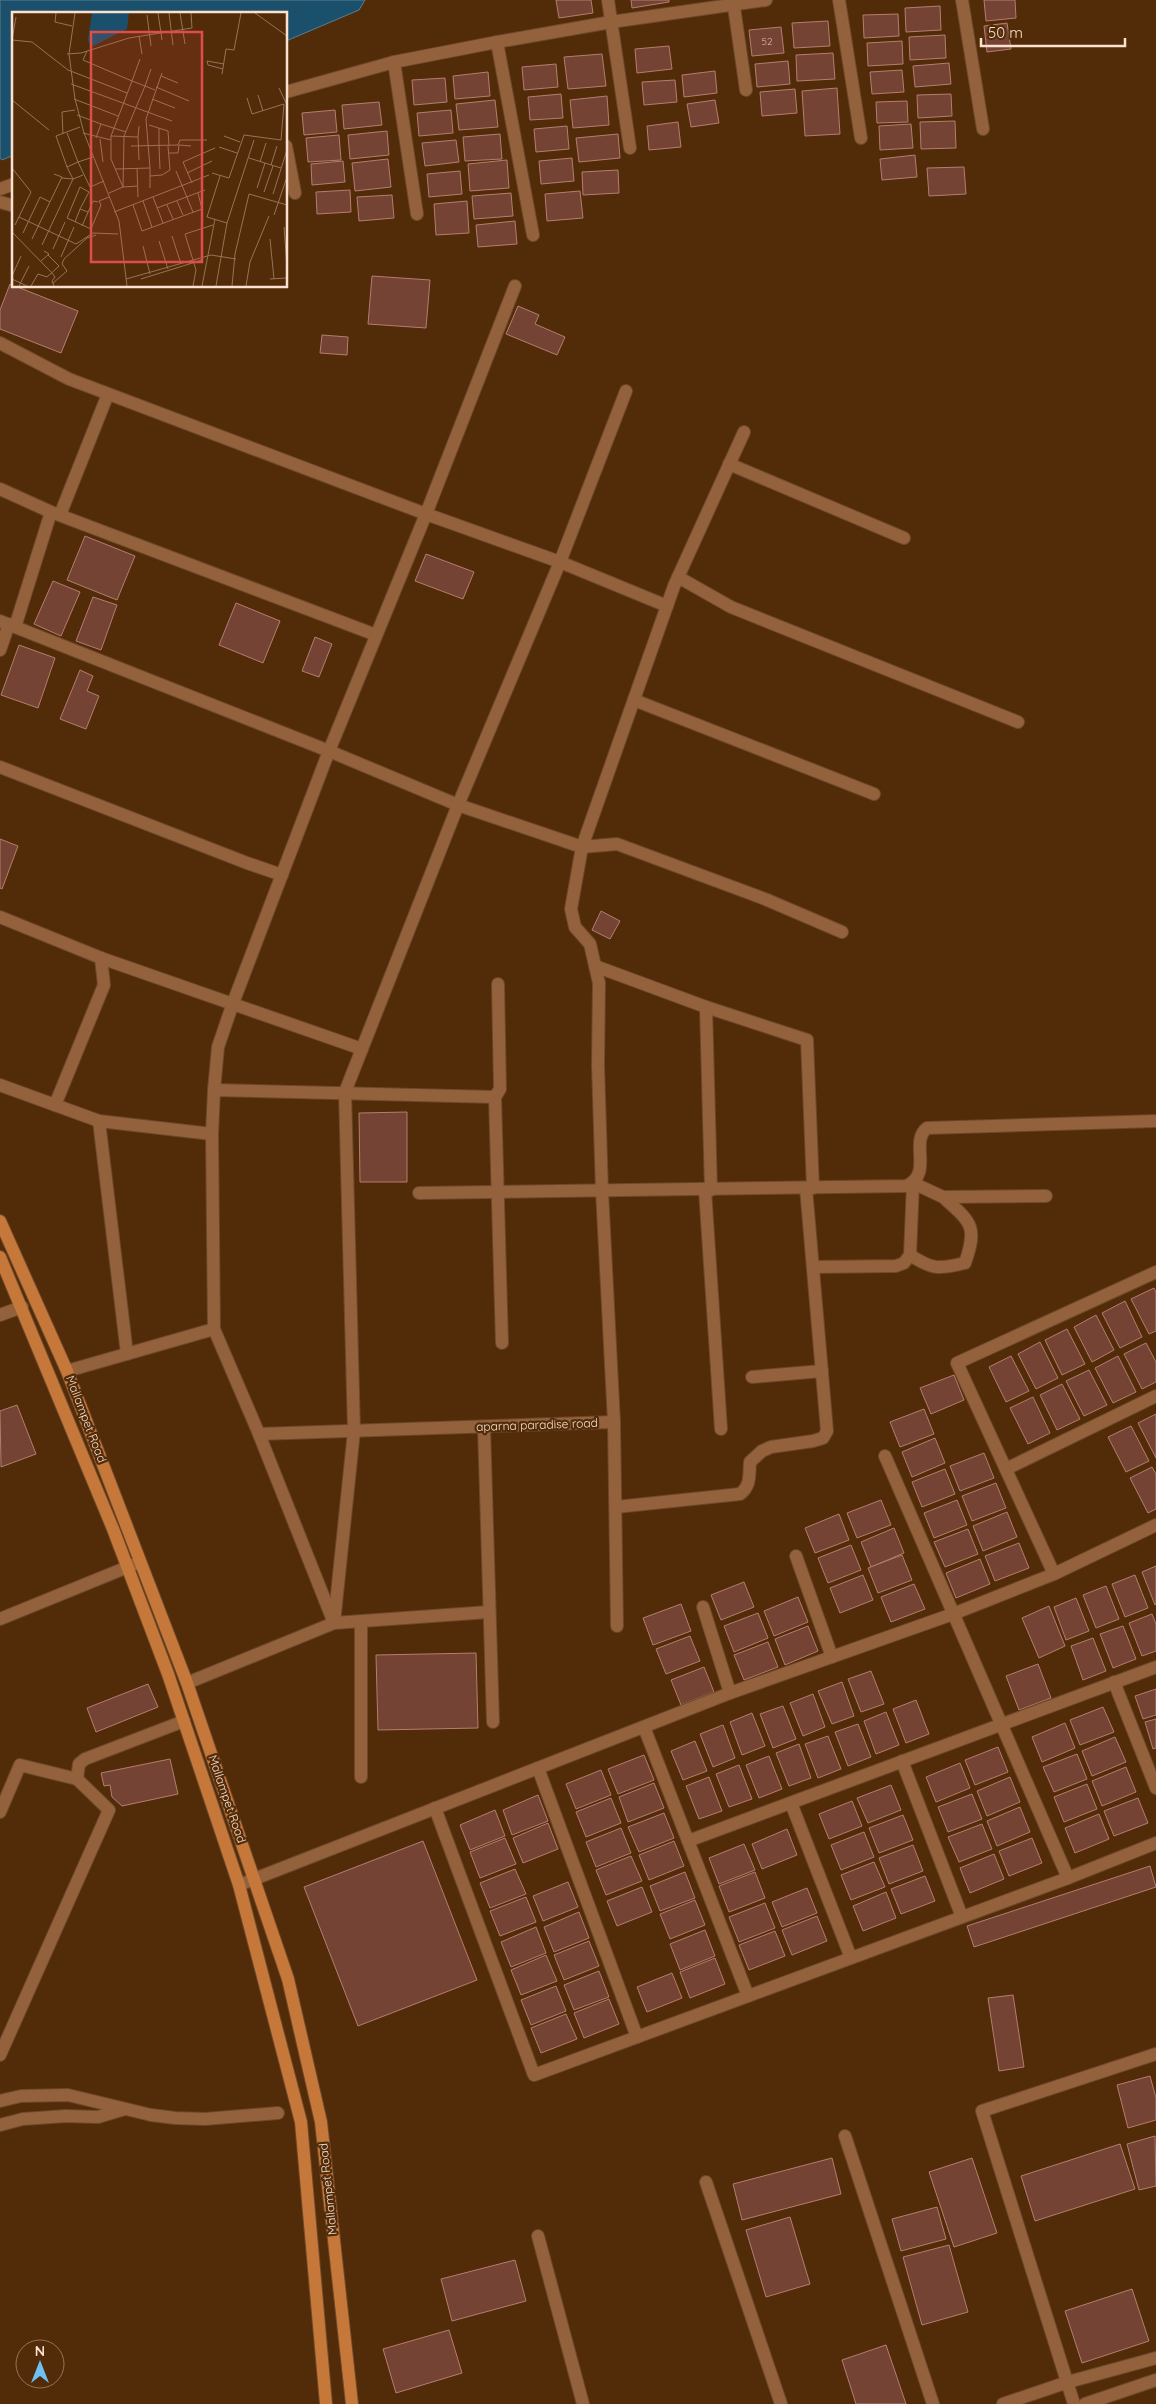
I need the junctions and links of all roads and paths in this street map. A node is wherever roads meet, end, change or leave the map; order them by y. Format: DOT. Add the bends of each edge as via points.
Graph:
graph roads {
  1 [pos="608,0"];
  2 [pos="766,0"];
  3 [pos="839,0"];
  4 [pos="962,0"];
  5 [pos="733,2"];
  6 [pos="612,22"];
  7 [pos="497,42"];
  8 [pos="394,62"];
  9 [pos="746,90"];
  10 [pos="288,91"];
  11 [pos="983,129"];
  12 [pos="861,138"];
  13 [pos="630,148"];
  14 [pos="288,156"];
  15 [pos="12,185"];
  16 [pos="0,189"];
  17 [pos="295,193"];
  18 [pos="418,214"];
  19 [pos="533,235"];
  20 [pos="515,286"];
  21 [pos="0,343"];
  22 [pos="626,391"];
  23 [pos="108,394"];
  24 [pos="744,432"];
  25 [pos="729,464"];
  26 [pos="0,489"];
  27 [pos="55,514"];
  28 [pos="426,514"];
  29 [pos="904,538"];
  30 [pos="560,562"];
  31 [pos="678,577"];
  32 [pos="667,606"];
  33 [pos="8,624"];
  34 [pos="376,635"];
  35 [pos="0,650"];
  36 [pos="634,700"];
  37 [pos="1018,722"];
  38 [pos="329,751"];
  39 [pos="0,767"];
  40 [pos="874,794"];
  41 [pos="458,805"];
  42 [pos="582,847"];
  43 [pos="282,875"];
  44 [pos="0,917"];
  45 [pos="842,932"];
  46 [pos="100,958"];
  47 [pos="595,966"];
  48 [pos="498,984"];
  49 [pos="233,1003"];
  50 [pos="706,1007"];
  51 [pos="362,1049"];
  52 [pos="0,1085"];
  53 [pos="214,1090"];
  54 [pos="345,1092"];
  55 [pos="494,1097"];
  56 [pos="55,1105"];
  57 [pos="99,1121"];
  58 [pos="1156,1121"];
  59 [pos="212,1134"];
  60 [pos="913,1183"];
  61 [pos="809,1188"];
  62 [pos="708,1190"];
  63 [pos="602,1191"];
  64 [pos="419,1193"];
  65 [pos="498,1193"];
  66 [pos="1046,1196"];
  67 [pos="943,1197"];
  68 [pos="0,1221"];
  69 [pos="910,1254"];
  70 [pos="18,1260"];
  71 [pos="2,1261"];
  72 [pos="813,1267"];
  73 [pos="1156,1272"];
  74 [pos="22,1307"];
  75 [pos="0,1315"];
  76 [pos="214,1329"];
  77 [pos="502,1343"];
  78 [pos="127,1354"];
  79 [pos="67,1371"];
  80 [pos="822,1371"];
  81 [pos="752,1377"];
  82 [pos="1156,1396"];
  83 [pos="614,1422"];
  84 [pos="484,1426"];
  85 [pos="721,1429"];
  86 [pos="354,1431"];
  87 [pos="259,1434"];
  88 [pos="885,1456"];
  89 [pos="1006,1469"];
  90 [pos="616,1507"];
  91 [pos="1156,1525"];
  92 [pos="796,1556"];
  93 [pos="140,1562"];
  94 [pos="126,1568"];
  95 [pos="1054,1574"];
  96 [pos="703,1607"];
  97 [pos="489,1612"];
  98 [pos="953,1614"];
  99 [pos="0,1619"];
  100 [pos="361,1622"];
  101 [pos="334,1623"];
  102 [pos="617,1626"];
  103 [pos="832,1657"];
  104 [pos="1156,1667"];
  105 [pos="1114,1682"];
  106 [pos="187,1683"];
  107 [pos="730,1693"];
  108 [pos="184,1721"];
  109 [pos="493,1722"];
  110 [pos="1001,1724"];
  111 [pos="644,1727"];
  112 [pos="902,1761"];
  113 [pos="538,1768"];
  114 [pos="362,1777"];
  115 [pos="77,1778"];
  116 [pos="1156,1788"];
  117 [pos="791,1803"];
  118 [pos="436,1808"];
  119 [pos="0,1812"];
  120 [pos="688,1841"];
  121 [pos="1156,1843"];
  122 [pos="1068,1878"];
  123 [pos="255,1879"];
  124 [pos="239,1885"];
  125 [pos="962,1917"];
  126 [pos="851,1958"];
  127 [pos="748,1996"];
  128 [pos="637,2036"];
  129 [pos="1156,2054"];
  130 [pos="0,2055"];
  131 [pos="0,2102"];
  132 [pos="126,2109"];
  133 [pos="278,2113"];
  134 [pos="0,2125"];
  135 [pos="845,2136"];
  136 [pos="706,2182"];
  137 [pos="538,2236"];
  138 [pos="1156,2358"];
  139 [pos="1156,2380"];
  140 [pos="1068,2382"];
  141 [pos="326,2404"];
  142 [pos="352,2404"];
  143 [pos="583,2404"];
  144 [pos="780,2404"];
  145 [pos="933,2404"];
  146 [pos="1003,2404"];
  147 [pos="1074,2404"];
  148 [pos="1085,2404"];
  1 -- 6 [label="street"];
  2 -- 5 [label="street"];
  3 -- 12 [label="street"];
  4 -- 11 [label="street"];
  5 -- 6 [label="street"];
  5 -- 9 [label="street"];
  6 -- 7 [label="street"];
  6 -- 13 [label="street"];
  7 -- 8 [label="street"];
  7 -- 19 [label="street"];
  8 -- 10 [label="street"];
  8 -- 18 [label="street"];
  14 -- 17 [label="street"];
  15 -- 16 [label="street"];
  20 -- 28 [label="street"];
  21 -- 23 [label="street" via="69,380"];
  22 -- 30 [label="street"];
  23 -- 27 [label="street"];
  23 -- 28 [label="street"];
  24 -- 25 [label="street, aparna paradise road"];
  25 -- 29 [label="street"];
  25 -- 31 [label="street, aparna paradise road"];
  26 -- 27 [label="street"];
  27 -- 33 [label="street"];
  27 -- 34 [label="street"];
  28 -- 30 [label="street"];
  28 -- 34 [label="street"];
  30 -- 32 [label="street"];
  30 -- 41 [label="street"];
  31 -- 32 [label="street, aparna paradise road"];
  31 -- 37 [label="street" via="731,607"];
  32 -- 36 [label="street, aparna paradise road"];
  33 -- 35 [label="street"];
  33 -- 38 [label="street"];
  34 -- 38 [label="street"];
  36 -- 40 [label="street"];
  36 -- 42 [label="street, aparna paradise road"];
  38 -- 41 [label="street"];
  38 -- 43 [label="street"];
  39 -- 43 [label="street"];
  41 -- 42 [label="street"];
  41 -- 51 [label="street"];
  42 -- 45 [label="street" via="617,844 765,899"];
  42 -- 47 [label="street, aparna paradise road" via="571,909 575,927 590,944"];
  43 -- 49 [label="street"];
  44 -- 46 [label="street"];
  46 -- 49 [label="street"];
  46 -- 56 [label="street" via="104,985"];
  47 -- 50 [label="street"];
  47 -- 63 [label="street, aparna paradise road" via="599,983"];
  48 -- 55 [label="street" via="500,1090"];
  49 -- 51 [label="street"];
  49 -- 53 [label="street" via="218,1047"];
  50 -- 61 [label="street" via="807,1040"];
  50 -- 62 [label="street"];
  51 -- 54 [label="street"];
  52 -- 56 [label="street"];
  53 -- 54 [label="street"];
  53 -- 59 [label="street"];
  54 -- 55 [label="street"];
  54 -- 86 [label="street"];
  55 -- 65 [label="street"];
  56 -- 57 [label="street"];
  57 -- 59 [label="street"];
  57 -- 78 [label="street"];
  58 -- 60 [label="street" via="927,1128 921,1135 919,1176"];
  59 -- 76 [label="street"];
  60 -- 61 [label="street" via="906,1186"];
  60 -- 67 [label="street"];
  60 -- 69 [label="street"];
  61 -- 62 [label="street"];
  61 -- 72 [label="street"];
  62 -- 63 [label="street"];
  62 -- 85 [label="street"];
  63 -- 65 [label="street"];
  63 -- 83 [label="street, aparna paradise road"];
  64 -- 65 [label="street"];
  65 -- 77 [label="street"];
  66 -- 67 [label="street"];
  67 -- 69 [label="street" via="961,1213 972,1229 972,1244 965,1263 929,1267"];
  68 -- 70 [label="main road, Mallampet Road"];
  69 -- 72 [label="street" via="904,1263 896,1266"];
  70 -- 71 [label="main road"];
  70 -- 79 [label="main road, Mallampet Road"];
  71 -- 74 [label="main road, Mallampet Road"];
  72 -- 80 [label="street"];
  73 -- 89 [label="street" via="957,1363"];
  74 -- 75 [label="street"];
  74 -- 94 [label="main road, Mallampet Road"];
  76 -- 78 [label="street"];
  76 -- 87 [label="street"];
  78 -- 79 [label="street"];
  79 -- 93 [label="main road, Mallampet Road"];
  80 -- 81 [label="street"];
  80 -- 90 [label="street" via="827,1431 823,1438 762,1451 750,1462 749,1483 740,1494"];
  82 -- 89 [label="street"];
  83 -- 84 [label="street, aparna paradise road"];
  83 -- 90 [label="street"];
  84 -- 86 [label="street, aparna paradise road"];
  84 -- 97 [label="street"];
  86 -- 87 [label="street, aparna paradise road"];
  86 -- 101 [label="street"];
  87 -- 101 [label="street"];
  88 -- 98 [label="street"];
  89 -- 95 [label="street"];
  90 -- 102 [label="street"];
  91 -- 95 [label="street"];
  92 -- 103 [label="street"];
  93 -- 94 [label="street"];
  93 -- 106 [label="main road, Mallampet Road"];
  94 -- 99 [label="street"];
  94 -- 108 [label="main road, Mallampet Road"];
  95 -- 98 [label="street"];
  96 -- 107 [label="street"];
  97 -- 100 [label="street"];
  97 -- 109 [label="street"];
  98 -- 103 [label="street"];
  98 -- 110 [label="street"];
  100 -- 101 [label="street"];
  100 -- 114 [label="street"];
  101 -- 106 [label="street"];
  103 -- 107 [label="street"];
  104 -- 105 [label="street"];
  105 -- 110 [label="street"];
  105 -- 116 [label="street"];
  106 -- 123 [label="main road, Mallampet Road"];
  107 -- 111 [label="street"];
  108 -- 115 [label="street" via="85,1758 79,1764"];
  108 -- 124 [label="main road, Mallampet Road"];
  110 -- 112 [label="street"];
  110 -- 122 [label="street"];
  111 -- 113 [label="street"];
  111 -- 120 [label="street"];
  112 -- 117 [label="street"];
  112 -- 125 [label="street"];
  113 -- 118 [label="street"];
  113 -- 128 [label="street"];
  115 -- 119 [label="street" via="20,1766"];
  115 -- 130 [label="street" via="109,1810"];
  117 -- 120 [label="street"];
  117 -- 126 [label="street"];
  118 -- 123 [label="street"];
  118 -- 128 [label="street" via="534,2075"];
  120 -- 127 [label="street"];
  121 -- 122 [label="street"];
  122 -- 125 [label="street"];
  123 -- 124 [label="street"];
  123 -- 142 [label="main road, Mallampet Road" via="288,1979 321,2122"];
  124 -- 141 [label="main road, Mallampet Road" via="301,2122"];
  125 -- 126 [label="street"];
  126 -- 127 [label="street"];
  127 -- 128 [label="street"];
  129 -- 140 [label="street" via="982,2111"];
  131 -- 132 [label="street" via="21,2096 68,2095"];
  132 -- 133 [label="street" via="175,2118 205,2119"];
  132 -- 134 [label="street" via="98,2118 23,2119"];
  135 -- 145 [label="street"];
  136 -- 144 [label="street"];
  137 -- 143 [label="street"];
  138 -- 140 [label="street"];
  139 -- 148 [label="street"];
  140 -- 146 [label="street"];
  140 -- 147 [label="street"];
}
